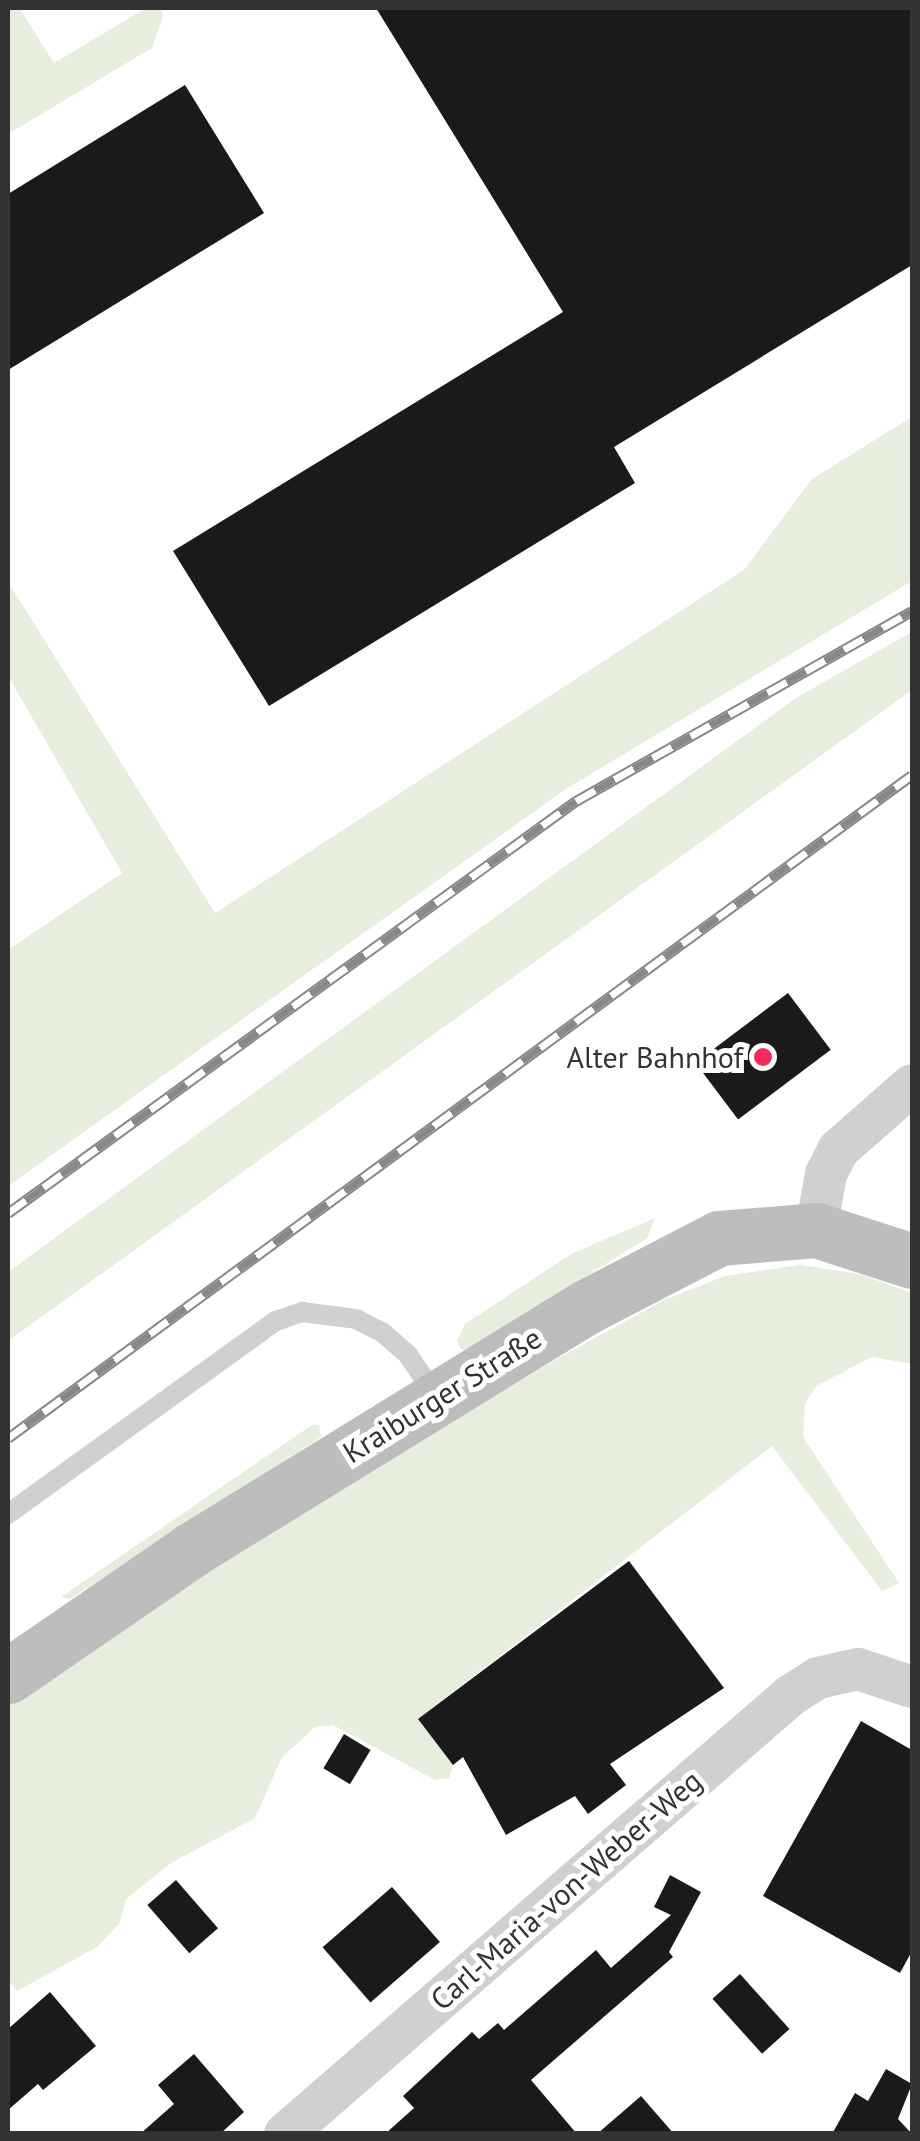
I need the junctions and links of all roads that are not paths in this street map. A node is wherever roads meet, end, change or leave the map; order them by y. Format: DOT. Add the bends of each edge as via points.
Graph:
graph roads {
  1 [pos="912,1085"];
  2 [pos="816,1230"];
  3 [pos="912,1261"];
  4 [pos="438,1398"];
  5 [pos="8,1514"];
  6 [pos="8,1676"];
  7 [pos="912,1687"];
  8 [pos="285,2134"];
  1 -- 2 [label="street" via="838,1150 826,1174"];
  2 -- 3 [label="main road, Kraiburger Straße"];
  2 -- 4 [label="main road, Kraiburger Straße" via="719,1238 586,1307"];
  4 -- 5 [label="lane" via="383,1333 356,1319 302,1312 276,1321"];
  4 -- 6 [label="main road, Kraiburger Straße" via="191,1550"];
  7 -- 8 [label="street, Carl-Maria-von-Weber-Weg" via="858,1670 818,1678 791,1695"];
}
